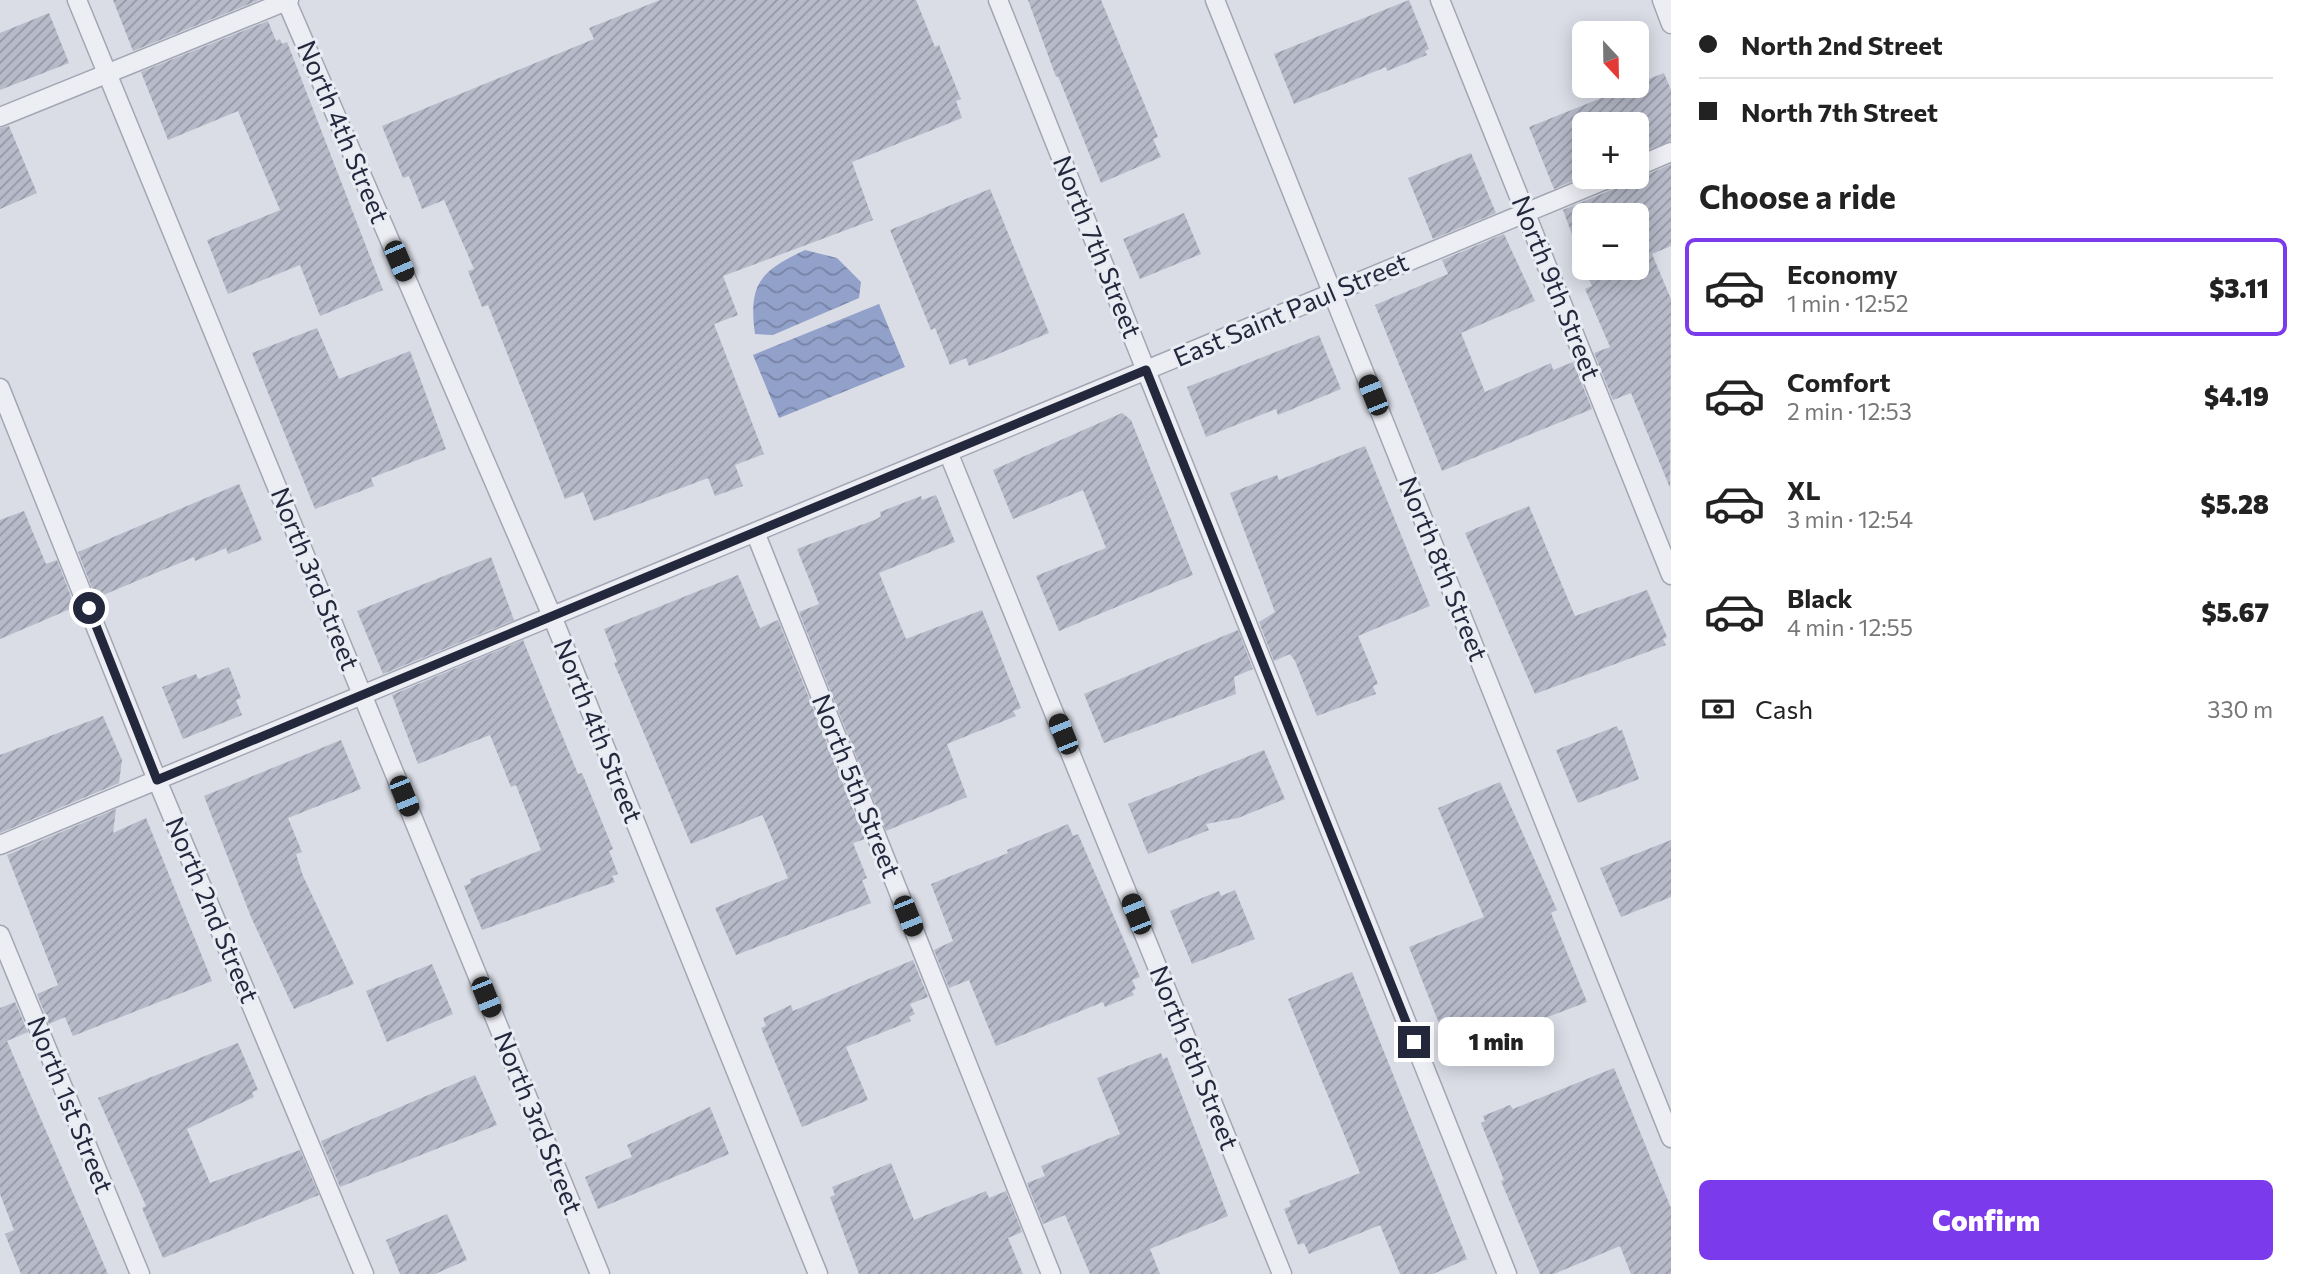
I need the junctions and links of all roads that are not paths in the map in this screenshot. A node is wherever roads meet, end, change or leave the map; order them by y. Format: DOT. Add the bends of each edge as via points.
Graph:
graph roads {
  1 [pos="77,0"];
  2 [pos="287,0"];
  3 [pos="998,0"];
  4 [pos="1215,0"];
  5 [pos="1440,0"];
  6 [pos="1662,0"];
  7 [pos="1671,24"];
  8 [pos="107,74"];
  9 [pos="0,117"];
  10 [pos="1671,152"];
  11 [pos="1649,161"];
  12 [pos="1582,189"];
  13 [pos="1525,212"];
  14 [pos="1332,293"];
  15 [pos="1146,370"];
  16 [pos="0,388"];
  17 [pos="948,452"];
  18 [pos="755,532"];
  19 [pos="1671,575"];
  20 [pos="552,616"];
  21 [pos="362,695"];
  22 [pos="157,780"];
  23 [pos="0,845"];
  24 [pos="0,935"];
  25 [pos="1671,1138"];
  26 [pos="140,1274"];
  27 [pos="364,1274"];
  28 [pos="600,1274"];
  29 [pos="818,1274"];
  30 [pos="1051,1274"];
  31 [pos="1282,1274"];
  32 [pos="1507,1274"];
  1 -- 8 [label="lane, North 3rd Street"];
  2 -- 8 [label="lane"];
  2 -- 20 [label="lane, North 4th Street"];
  3 -- 15 [label="lane, North 7th Street"];
  4 -- 14 [label="lane, North 8th Street"];
  5 -- 13 [label="lane, North 9th Street"];
  6 -- 7 [label="lane"];
  8 -- 9 [label="lane"];
  8 -- 21 [label="lane, North 3rd Street"];
  10 -- 11 [label="lane"];
  12 -- 13 [label="lane, East Saint Paul Street"];
  13 -- 14 [label="lane, East Saint Paul Street"];
  13 -- 19 [label="lane, North 9th Street"];
  14 -- 15 [label="lane, East Saint Paul Street"];
  14 -- 25 [label="lane, North 8th Street"];
  15 -- 17 [label="lane, East Saint Paul Street"];
  15 -- 32 [label="lane, North 7th Street"];
  16 -- 22 [label="lane, North 2nd Street"];
  17 -- 18 [label="lane, East Saint Paul Street"];
  17 -- 31 [label="lane, North 6th Street"];
  18 -- 20 [label="lane, East Saint Paul Street"];
  18 -- 30 [label="lane, North 5th Street"];
  20 -- 21 [label="lane, East Saint Paul Street"];
  20 -- 29 [label="lane, North 4th Street"];
  21 -- 22 [label="lane, East Saint Paul Street"];
  21 -- 28 [label="lane, North 3rd Street"];
  22 -- 23 [label="lane, East Saint Paul Street"];
  22 -- 27 [label="lane, North 2nd Street"];
  24 -- 26 [label="lane, North 1st Street"];
}
